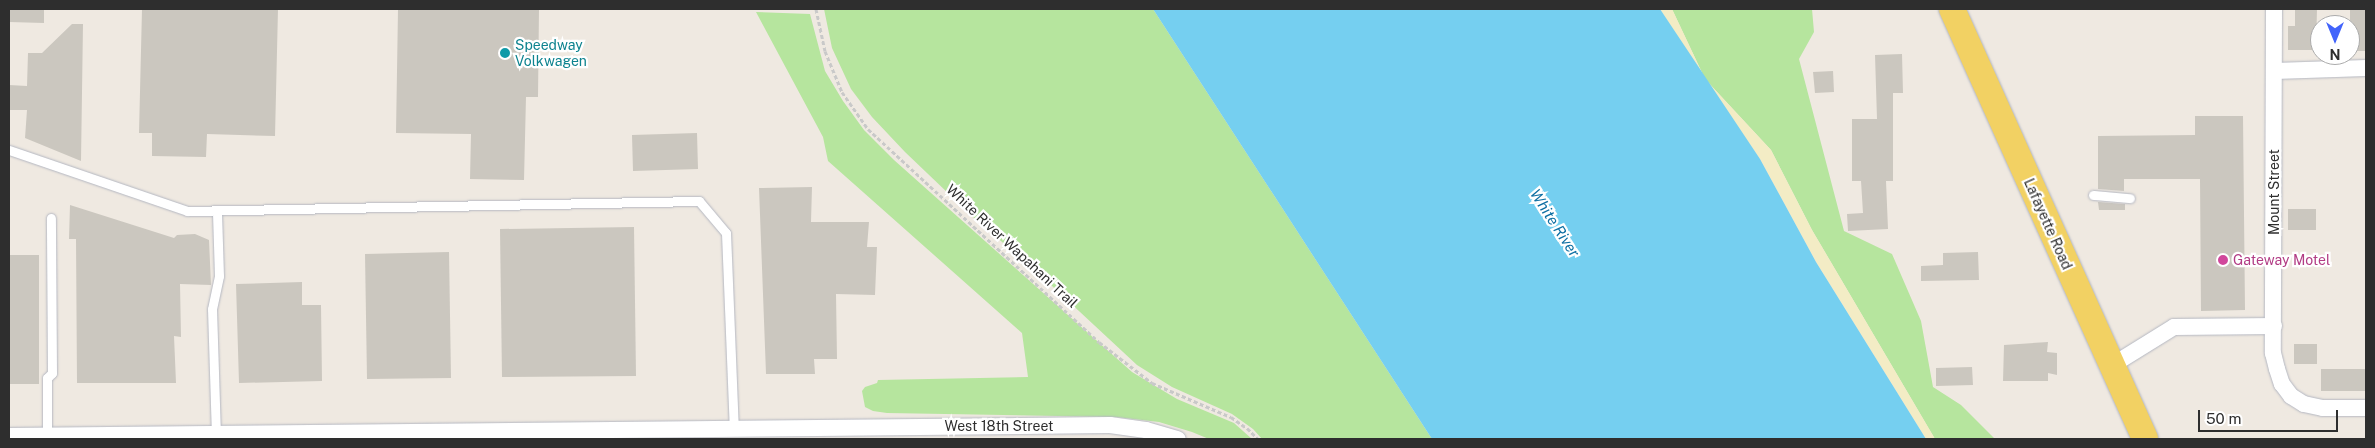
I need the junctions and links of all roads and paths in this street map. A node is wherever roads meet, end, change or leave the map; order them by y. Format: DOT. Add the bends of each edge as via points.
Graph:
graph roads {
  1 [pos="816,9"];
  2 [pos="1952,9"];
  3 [pos="2274,9"];
  4 [pos="2366,68"];
  5 [pos="2275,71"];
  6 [pos="9,150"];
  7 [pos="2093,194"];
  8 [pos="2130,198"];
  9 [pos="217,211"];
  10 [pos="51,218"];
  11 [pos="2274,326"];
  12 [pos="2111,366"];
  13 [pos="2366,408"];
  14 [pos="734,429"];
  15 [pos="9,436"];
  16 [pos="47,436"];
  17 [pos="216,436"];
  18 [pos="1178,439"];
  19 [pos="1258,439"];
  20 [pos="2145,439"];
  1 -- 19 [label="path, White River Wapahani Trail" via="825,51 842,92 868,129 1099,342 1152,383 1231,417"];
  2 -- 12 [label="main road, Lafayette Road"];
  3 -- 5 [label="street, Mount Street"];
  4 -- 5 [label="street"];
  5 -- 11 [label="street, Mount Street"];
  6 -- 9 [label="lane" via="186,211"];
  7 -- 8 [label="lane"];
  9 -- 14 [label="lane" via="699,201 726,233"];
  9 -- 17 [label="lane" via="219,276 212,309"];
  10 -- 16 [label="lane" via="52,372 47,378"];
  11 -- 12 [label="street" via="2174,328"];
  11 -- 13 [label="street, Mount Street" via="2274,353 2282,384 2291,396 2323,408"];
  12 -- 20 [label="main road, Lafayette Road"];
  14 -- 17 [label="street, West 18th Street"];
  14 -- 18 [label="street, West 18th Street" via="1110,425"];
  15 -- 16 [label="street, West 18th Street"];
  16 -- 17 [label="street, West 18th Street"];
}
